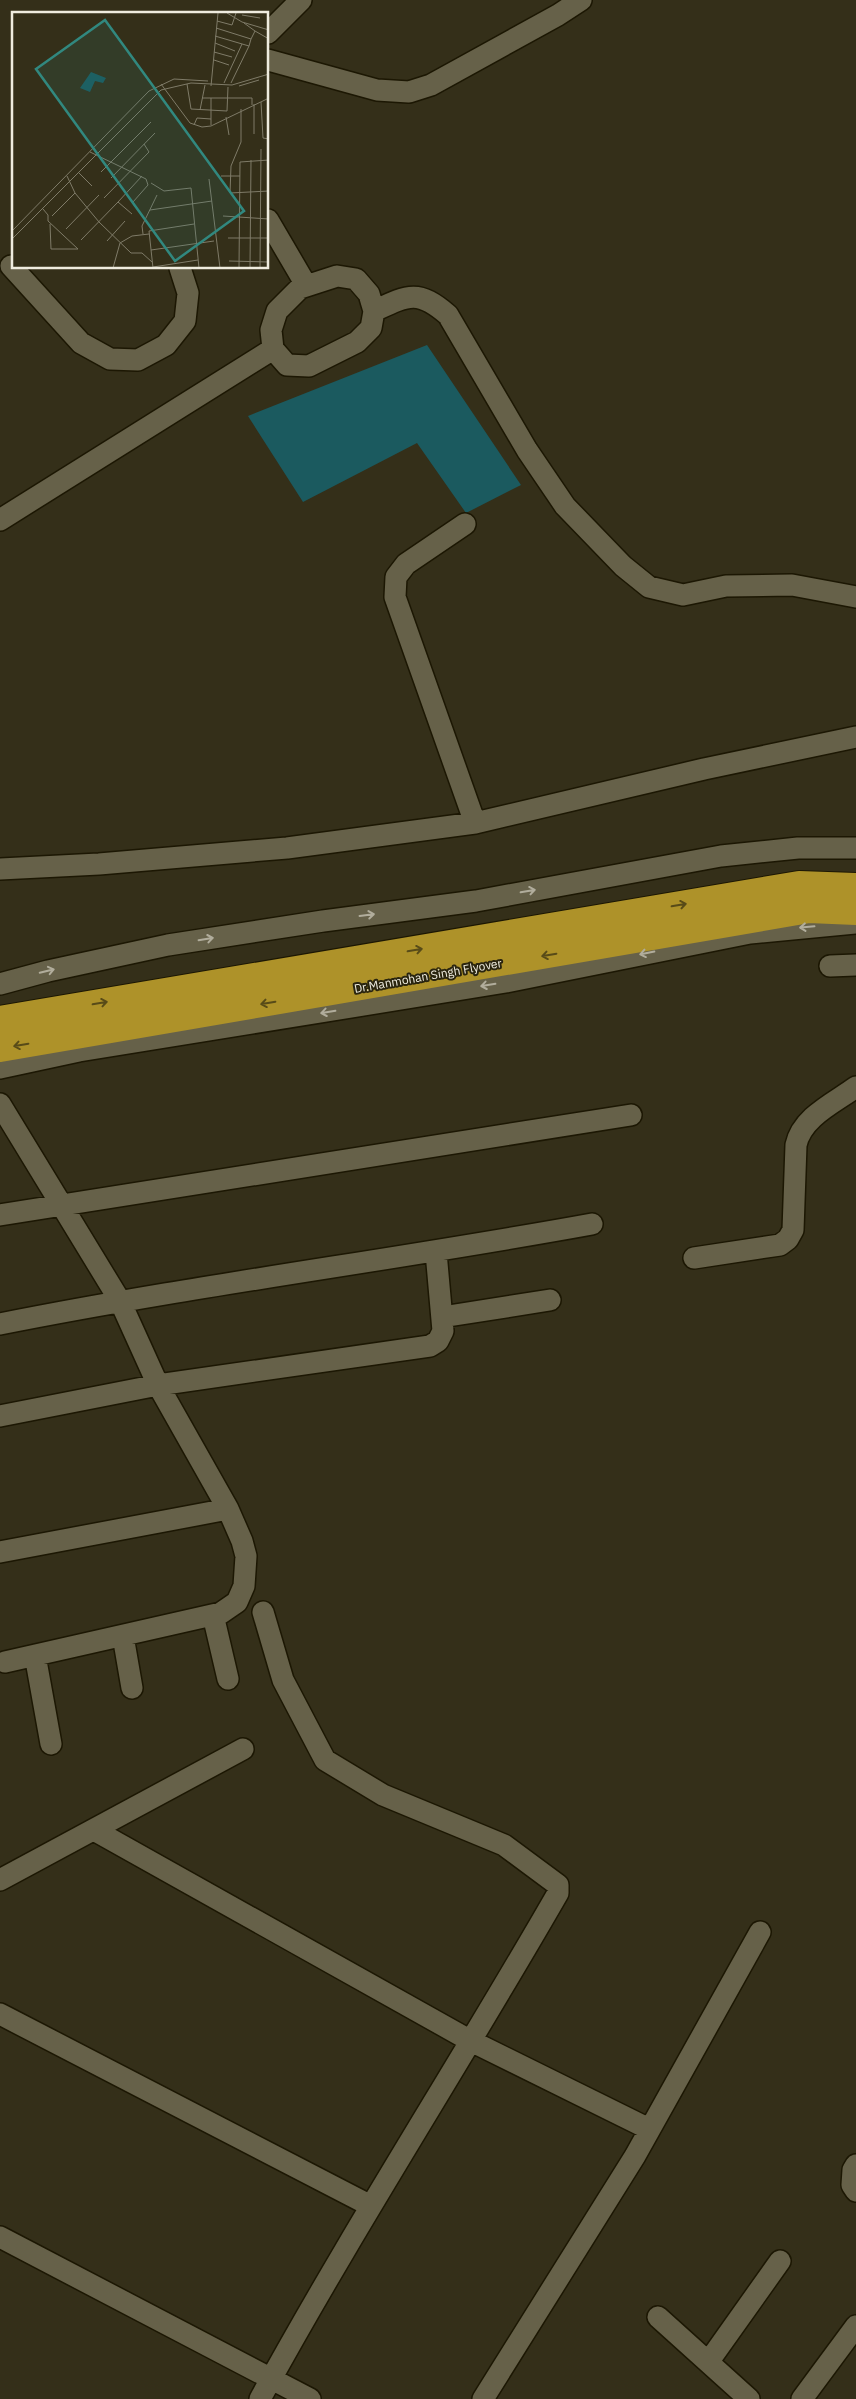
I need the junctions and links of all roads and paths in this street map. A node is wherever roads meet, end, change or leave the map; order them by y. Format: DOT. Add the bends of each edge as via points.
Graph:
graph roads {
  1 [pos="301,0"];
  2 [pos="581,0"];
  3 [pos="553,8"];
  4 [pos="269,32"];
  5 [pos="269,60"];
  6 [pos="269,222"];
  7 [pos="8,269"];
  8 [pos="180,269"];
  9 [pos="306,285"];
  10 [pos="374,311"];
  11 [pos="273,349"];
  12 [pos="0,520"];
  13 [pos="464,524"];
  14 [pos="856,597"];
  15 [pos="856,737"];
  16 [pos="474,823"];
  17 [pos="856,848"];
  18 [pos="0,869"];
  19 [pos="856,887"];
  20 [pos="856,911"];
  21 [pos="856,923"];
  22 [pos="856,965"];
  23 [pos="830,966"];
  24 [pos="0,984"];
  25 [pos="0,1020"];
  26 [pos="0,1048"];
  27 [pos="0,1068"];
  28 [pos="856,1087"];
  29 [pos="0,1104"];
  30 [pos="631,1115"];
  31 [pos="64,1206"];
  32 [pos="0,1215"];
  33 [pos="592,1224"];
  34 [pos="436,1252"];
  35 [pos="694,1258"];
  36 [pos="120,1300"];
  37 [pos="550,1300"];
  38 [pos="442,1317"];
  39 [pos="0,1324"];
  40 [pos="158,1385"];
  41 [pos="0,1416"];
  42 [pos="228,1509"];
  43 [pos="0,1552"];
  44 [pos="263,1612"];
  45 [pos="212,1615"];
  46 [pos="124,1636"];
  47 [pos="35,1655"];
  48 [pos="4,1662"];
  49 [pos="228,1679"];
  50 [pos="132,1688"];
  51 [pos="51,1744"];
  52 [pos="243,1749"];
  53 [pos="94,1830"];
  54 [pos="0,1880"];
  55 [pos="760,1932"];
  56 [pos="0,2014"];
  57 [pos="469,2040"];
  58 [pos="649,2129"];
  59 [pos="856,2165"];
  60 [pos="856,2191"];
  61 [pos="371,2206"];
  62 [pos="0,2237"];
  63 [pos="780,2261"];
  64 [pos="658,2317"];
  65 [pos="856,2326"];
  66 [pos="709,2361"];
  67 [pos="272,2378"];
  68 [pos="260,2399"];
  69 [pos="310,2399"];
  70 [pos="483,2399"];
  71 [pos="749,2399"];
  72 [pos="802,2399"];
  1 -- 4 [label="street"];
  2 -- 3 [label="street"];
  3 -- 5 [label="street" via="431,85 409,92 377,90"];
  6 -- 9 [label="street"];
  7 -- 8 [label="street" via="81,343 110,359 138,360 166,345 185,321 188,293"];
  9 -- 10 [label="street" via="337,276 356,279 370,294"];
  9 -- 11 [label="street" via="277,311 271,330"];
  10 -- 11 [label="street" via="371,328 357,342 309,366 288,365"];
  10 -- 14 [label="street" via="398,300 421,296 433,301 448,315 527,450 565,506 617,560 649,587 682,596 726,586 792,585"];
  11 -- 12 [label="street"];
  13 -- 16 [label="street" via="406,564 396,577 395,597"];
  15 -- 16 [label="street"];
  16 -- 18 [label="street" via="287,848"];
  24 -- 17 [label="street, one-way" via="168,945 323,920 476,901 721,856 798,848"];
  25 -- 19 [label="highway, one-way" via="799,885"];
  20 -- 26 [label="highway, Dr.Manmohan Singh Flyover, one-way" via="809,909"];
  21 -- 27 [label="street, one-way" via="750,932 506,982 79,1051"];
  22 -- 23 [label="street"];
  28 -- 35 [label="street" via="807,1122 798,1133 793,1230 788,1239 780,1245"];
  29 -- 31 [label="street"];
  30 -- 31 [label="street"];
  31 -- 32 [label="street"];
  31 -- 36 [label="street"];
  33 -- 34 [label="street"];
  34 -- 36 [label="street"];
  34 -- 38 [label="street"];
  36 -- 39 [label="street"];
  36 -- 40 [label="street"];
  37 -- 38 [label="street"];
  38 -- 40 [label="street" via="443,1332 430,1346"];
  40 -- 41 [label="street"];
  40 -- 42 [label="street"];
  42 -- 43 [label="street"];
  42 -- 45 [label="street" via="246,1556 244,1586 236,1602 222,1613"];
  44 -- 57 [label="street" via="283,1680 325,1760 382,1795 504,1845 558,1884 558,1893 549,1909"];
  45 -- 46 [label="street"];
  45 -- 49 [label="street"];
  46 -- 47 [label="street"];
  46 -- 50 [label="street"];
  47 -- 48 [label="street"];
  47 -- 51 [label="street"];
  52 -- 53 [label="street"];
  53 -- 54 [label="street"];
  53 -- 57 [label="street"];
  55 -- 58 [label="street"];
  56 -- 61 [label="street"];
  57 -- 58 [label="street"];
  57 -- 61 [label="street"];
  58 -- 70 [label="street"];
  59 -- 60 [label="street" via="852,2185"];
  61 -- 67 [label="street"];
  62 -- 67 [label="street"];
  63 -- 66 [label="street"];
  64 -- 66 [label="street"];
  65 -- 72 [label="street"];
  66 -- 71 [label="street"];
  67 -- 68 [label="street"];
  67 -- 69 [label="street"];
}
